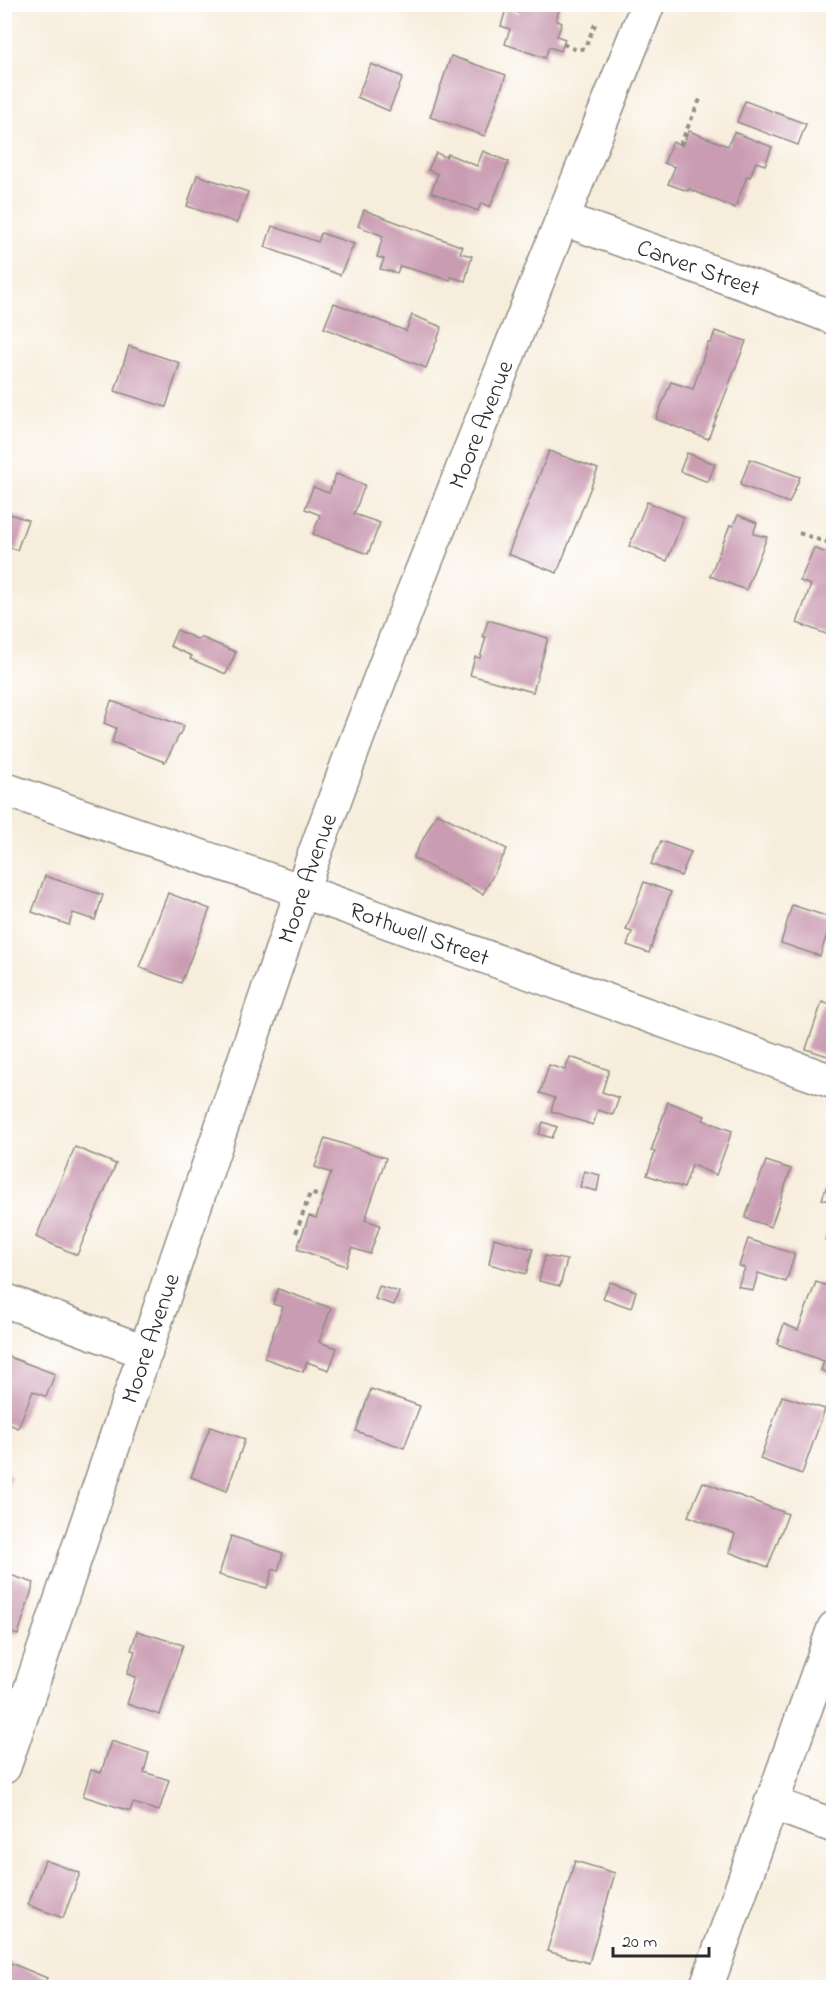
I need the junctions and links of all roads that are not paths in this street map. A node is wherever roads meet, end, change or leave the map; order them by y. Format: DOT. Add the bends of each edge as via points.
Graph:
graph roads {
  1 [pos="648,4"];
  2 [pos="563,219"];
  3 [pos="834,318"];
  4 [pos="4,789"];
  5 [pos="302,891"];
  6 [pos="834,1082"];
  7 [pos="4,1300"];
  8 [pos="146,1352"];
  9 [pos="834,1628"];
  10 [pos="4,1767"];
  11 [pos="771,1803"];
  12 [pos="834,1826"];
  13 [pos="706,1988"];
  1 -- 2 [label="street, Moore Avenue"];
  2 -- 3 [label="street, Carver Street"];
  2 -- 5 [label="street, Moore Avenue" via="362,724"];
  4 -- 5 [label="street, Rothwell Street"];
  5 -- 6 [label="street, Rothwell Street"];
  5 -- 8 [label="street, Moore Avenue"];
  7 -- 8 [label="street"];
  8 -- 10 [label="street, Moore Avenue"];
  9 -- 11 [label="street"];
  11 -- 12 [label="street"];
  11 -- 13 [label="street"];
}
